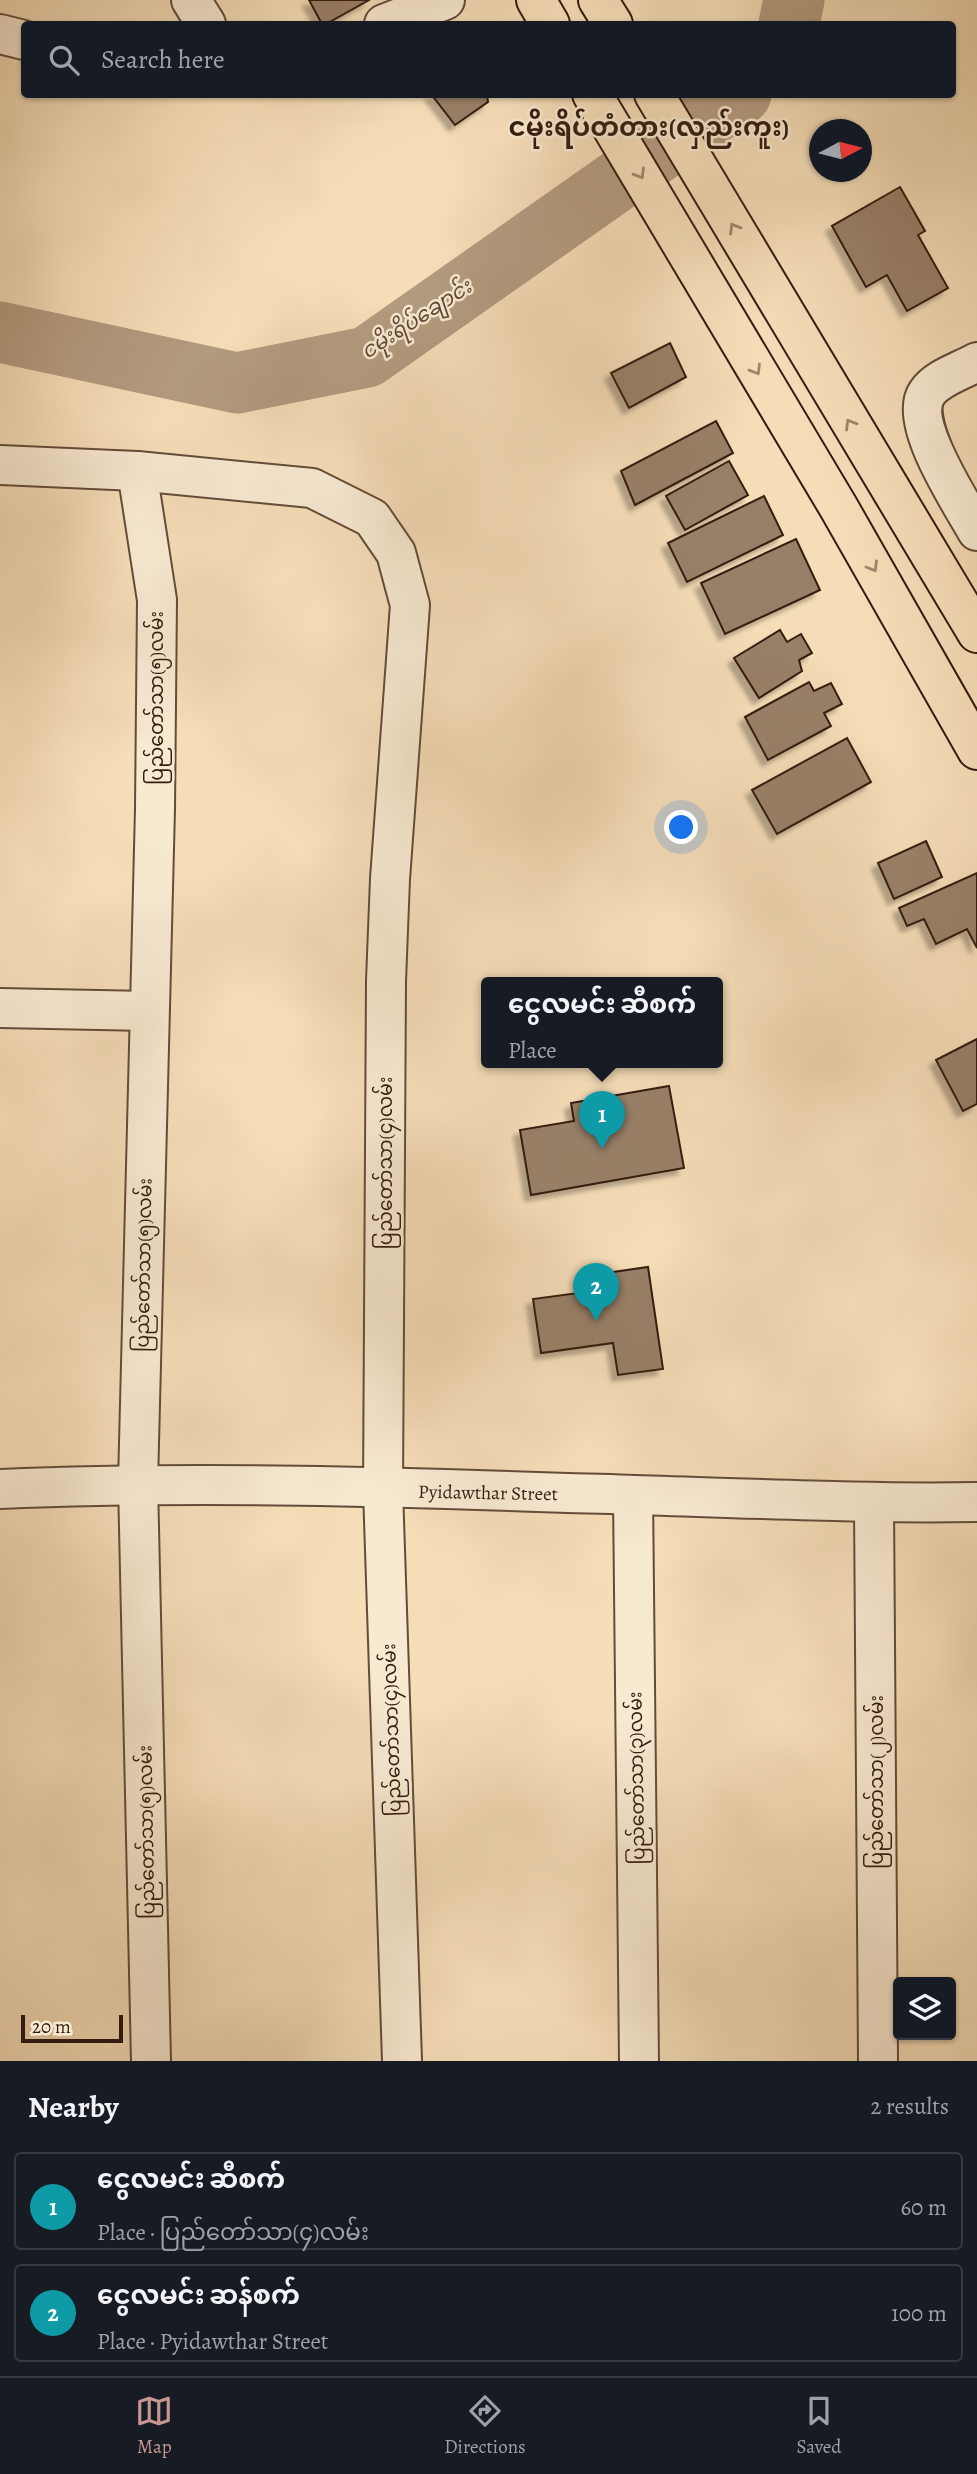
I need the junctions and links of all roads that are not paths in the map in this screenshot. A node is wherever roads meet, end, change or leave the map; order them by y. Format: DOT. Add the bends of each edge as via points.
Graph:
graph roads {
  1 [pos="191,0"];
  2 [pos="445,0"];
  3 [pos="536,0"];
  4 [pos="598,0"];
  5 [pos="204,21"];
  6 [pos="392,21"];
  7 [pos="548,21"];
  8 [pos="611,21"];
  9 [pos="0,34"];
  10 [pos="21,39"];
  11 [pos="594,98"];
  12 [pos="656,98"];
  13 [pos="977,362"];
  14 [pos="0,464"];
  15 [pos="137,471"];
  16 [pos="977,531"];
  17 [pos="973,614"];
  18 [pos="977,750"];
  19 [pos="0,1008"];
  20 [pos="148,1011"];
  21 [pos="138,1483"];
  22 [pos="0,1489"];
  23 [pos="383,1490"];
  24 [pos="633,1494"];
  25 [pos="977,1502"];
  26 [pos="874,1504"];
  27 [pos="151,2061"];
  28 [pos="402,2061"];
  29 [pos="639,2061"];
  30 [pos="878,2061"];
  1 -- 5 [label="street"];
  2 -- 6 [label="street"];
  3 -- 7 [label="highway"];
  4 -- 8 [label="highway"];
  9 -- 10 [label="street"];
  11 -- 18 [label="highway, one-way"];
  17 -- 12 [label="highway, one-way" via="885,483"];
  13 -- 16 [label="street" via="938,383 926,394 922,408 929,441"];
  14 -- 15 [label="street, ပြည်တော်သာ(၄)လမ်း"];
  15 -- 20 [label="street, ပြည်တော်သာ(၅)လမ်း" via="157,600"];
  15 -- 23 [label="street, ပြည်တော်သာ(၄)လမ်း" via="312,488 372,518 396,553 410,605 386,981"];
  19 -- 20 [label="street"];
  20 -- 21 [label="street, ပြည်တော်သာ(၅)လမ်း"];
  21 -- 22 [label="street, Pyidawthar Street"];
  21 -- 23 [label="street, Pyidawthar Street"];
  21 -- 27 [label="street, ပြည်တော်သာ(၅)လမ်း"];
  23 -- 24 [label="street, Pyidawthar Street"];
  23 -- 28 [label="street, ပြည်တော်သာ(၄)လမ်း"];
  24 -- 26 [label="street, Pyidawthar Street"];
  24 -- 29 [label="street, ပြည်တော်သာ(၃)လမ်း"];
  25 -- 26 [label="street, Pyidawthar Street"];
  26 -- 30 [label="street, ပြည်တော်သာ(၂)လမ်း"];
}
